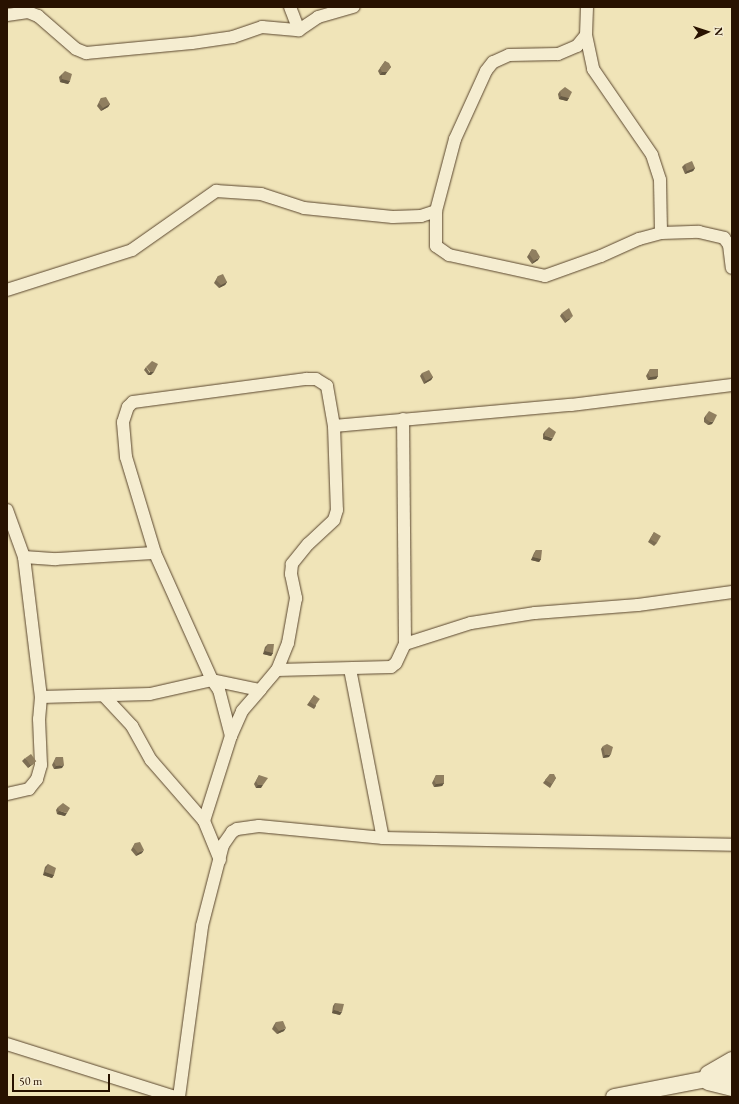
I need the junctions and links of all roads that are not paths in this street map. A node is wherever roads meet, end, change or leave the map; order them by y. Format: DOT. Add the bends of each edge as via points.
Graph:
graph roads {
  1 [pos="290,7"];
  2 [pos="354,7"];
  3 [pos="587,7"];
  4 [pos="7,15"];
  5 [pos="299,30"];
  6 [pos="586,35"];
  7 [pos="436,211"];
  8 [pos="661,233"];
  9 [pos="732,268"];
  10 [pos="7,290"];
  11 [pos="732,385"];
  12 [pos="402,419"];
  13 [pos="334,426"];
  14 [pos="7,510"];
  15 [pos="155,553"];
  16 [pos="24,557"];
  17 [pos="732,592"];
  18 [pos="405,644"];
  19 [pos="350,669"];
  20 [pos="277,670"];
  21 [pos="212,680"];
  22 [pos="260,690"];
  23 [pos="41,697"];
  24 [pos="105,697"];
  25 [pos="231,736"];
  26 [pos="7,794"];
  27 [pos="204,821"];
  28 [pos="383,838"];
  29 [pos="732,845"];
  30 [pos="220,860"];
  31 [pos="7,1044"];
  32 [pos="732,1060"];
  33 [pos="732,1074"];
  34 [pos="697,1081"];
  35 [pos="732,1088"];
  36 [pos="175,1097"];
  37 [pos="179,1097"];
  38 [pos="614,1097"];
  1 -- 5 [label="street"];
  2 -- 5 [label="street" via="318,17"];
  3 -- 6 [label="street"];
  4 -- 5 [label="street" via="28,12 38,16 76,49 86,52 192,44 233,37 262,27"];
  6 -- 7 [label="street" via="569,51 558,54 510,55 493,62 475,92 455,139"];
  6 -- 8 [label="street" via="593,69 652,155 660,180"];
  7 -- 8 [label="street" via="435,238 439,250 449,255 540,275 557,273 639,239"];
  7 -- 10 [label="street" via="414,217 393,217 304,208 261,194 216,191 132,250"];
  8 -- 9 [label="street" via="699,232 724,238 729,245"];
  11 -- 12 [label="street" via="571,405"];
  12 -- 13 [label="street"];
  12 -- 18 [label="street"];
  13 -- 15 [label="street" via="329,392 322,382 316,379 216,389 133,402 125,414 123,436 126,457"];
  13 -- 20 [label="street" via="337,510 334,520 311,540 292,564 291,574 296,598 288,643"];
  14 -- 16 [label="street"];
  15 -- 16 [label="street" via="56,560"];
  15 -- 21 [label="street"];
  16 -- 23 [label="street"];
  17 -- 18 [label="street" via="638,605 542,612 471,623"];
  18 -- 19 [label="street" via="396,663 391,667"];
  19 -- 20 [label="street"];
  19 -- 28 [label="street"];
  20 -- 22 [label="street"];
  21 -- 22 [label="street"];
  21 -- 24 [label="street" via="150,694"];
  21 -- 25 [label="street" via="219,690"];
  22 -- 25 [label="street" via="242,711"];
  23 -- 24 [label="street"];
  23 -- 26 [label="street" via="41,765 37,779 29,789"];
  24 -- 27 [label="street" via="132,726 151,760"];
  25 -- 27 [label="street"];
  27 -- 30 [label="street"];
  28 -- 29 [label="street"];
  28 -- 30 [label="street" via="244,827 227,837"];
  30 -- 37 [label="street" via="202,926"];
  31 -- 36 [label="street"];
  32 -- 34 [label="street"];
  33 -- 34 [label="street"];
  34 -- 35 [label="street" via="718,1083"];
  34 -- 38 [label="street"];
}
